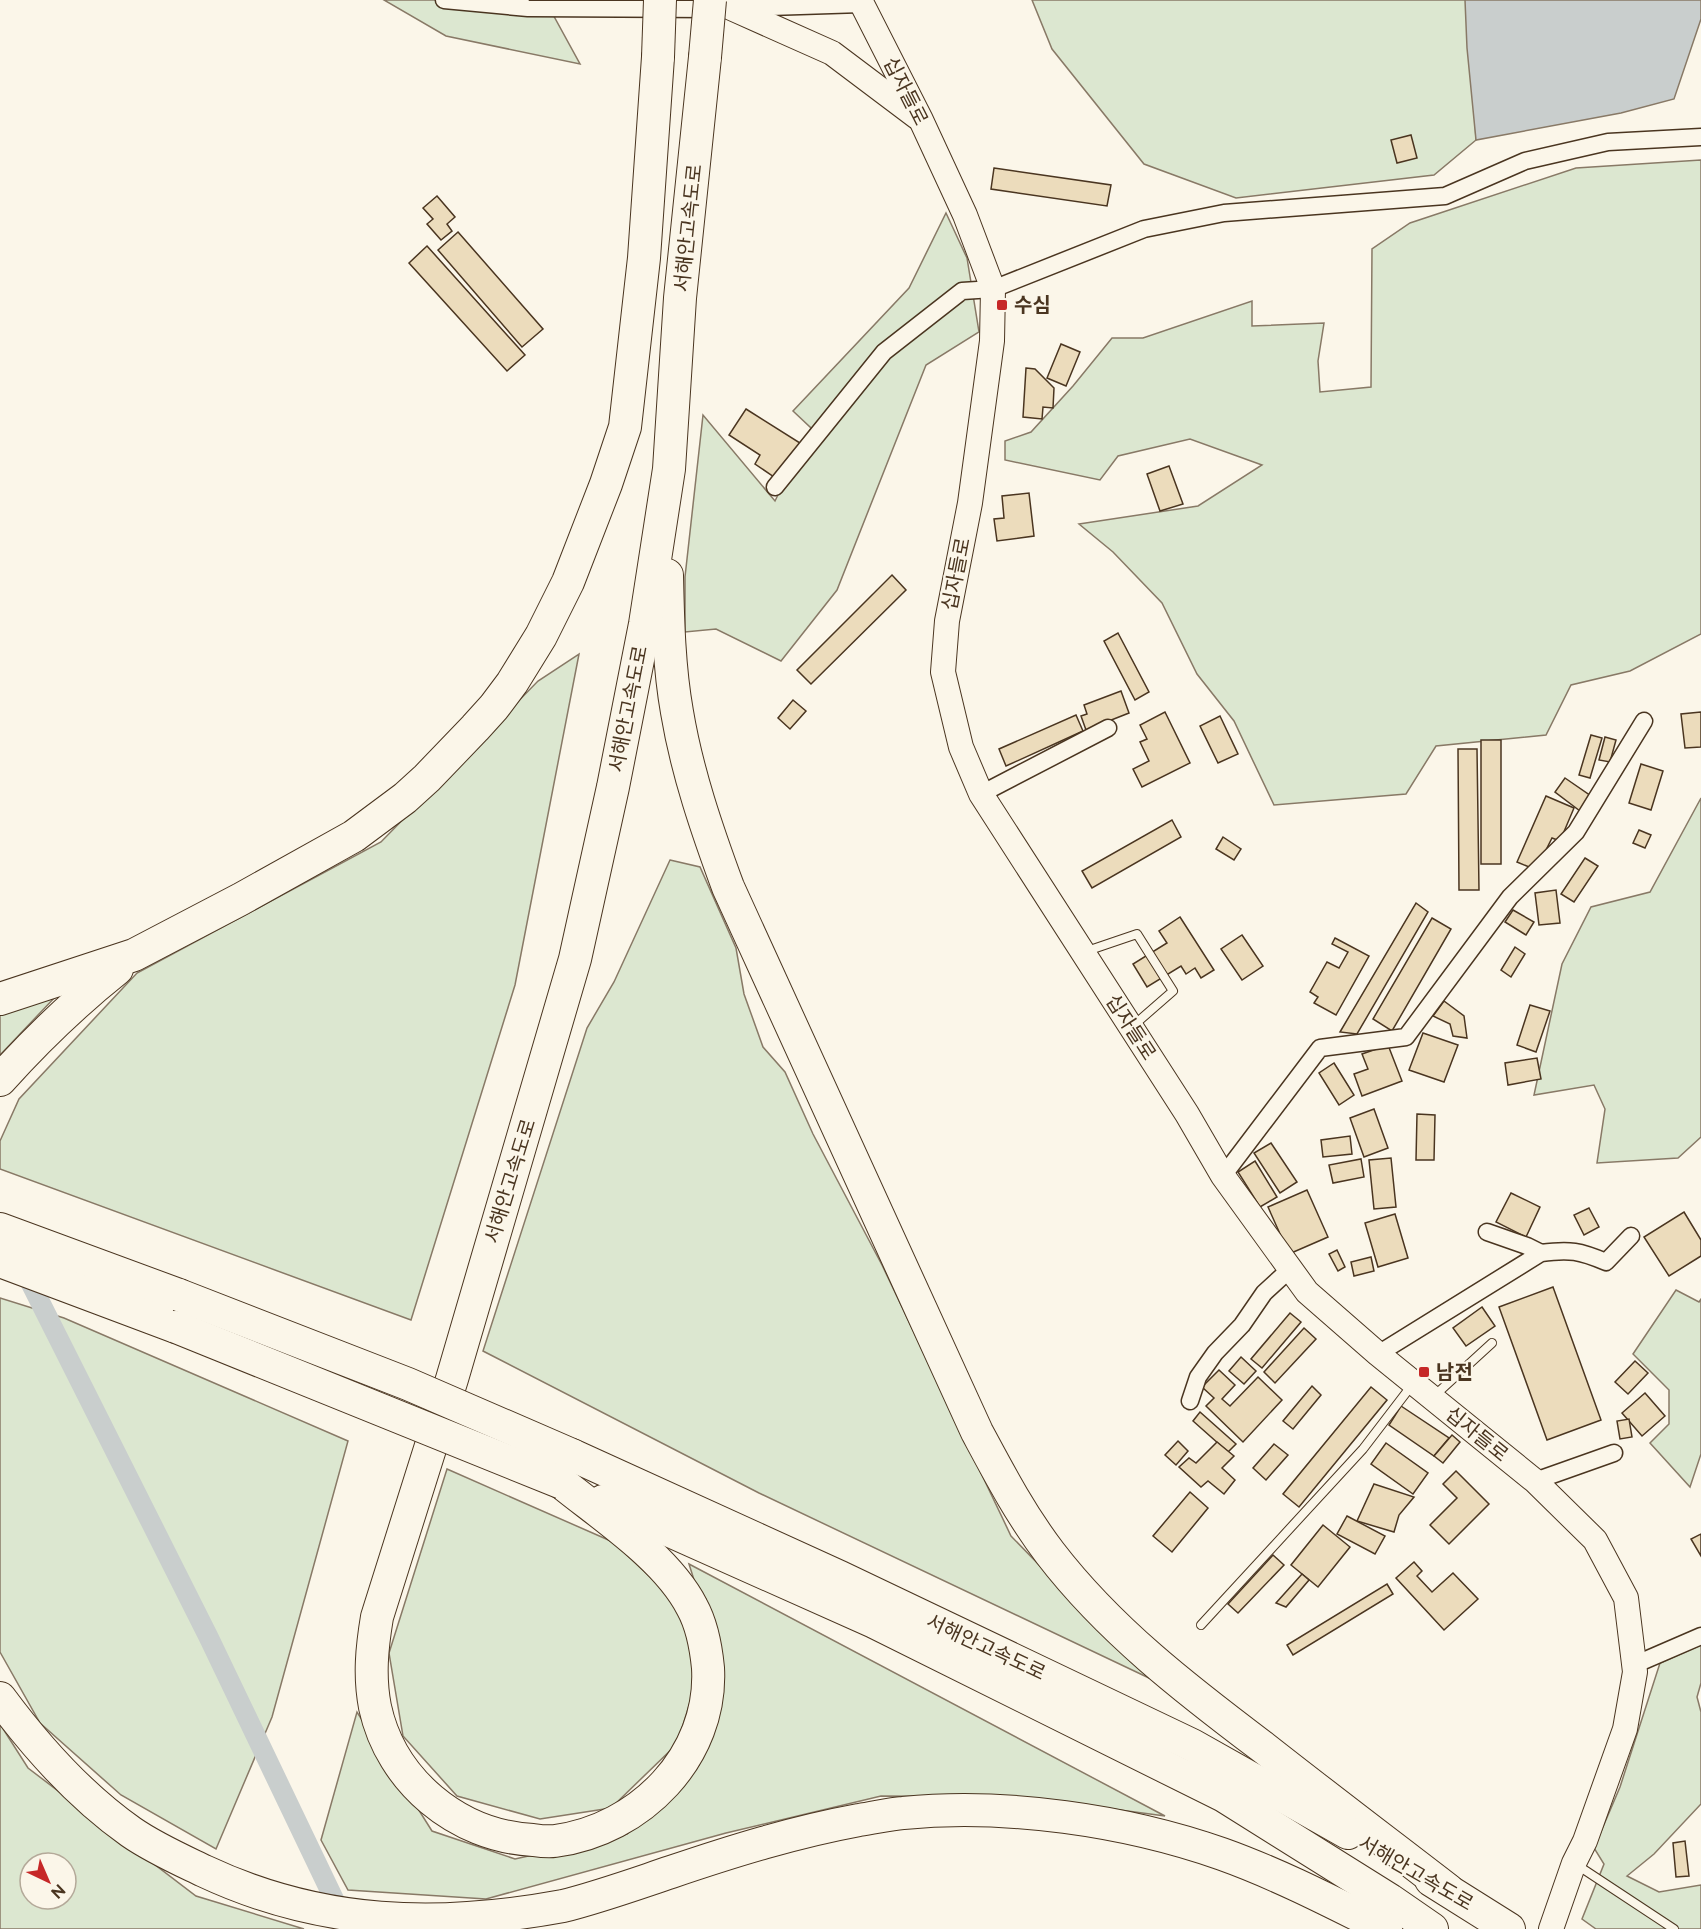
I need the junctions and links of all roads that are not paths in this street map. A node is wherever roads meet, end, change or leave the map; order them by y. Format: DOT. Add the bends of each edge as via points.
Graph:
graph roads {
  1 [pos="444,0"];
  2 [pos="660,0"];
  3 [pos="682,0"];
  4 [pos="861,2"];
  5 [pos="718,6"];
  6 [pos="921,120"];
  7 [pos="1701,136"];
  8 [pos="993,290"];
  9 [pos="669,469"];
  10 [pos="775,487"];
  11 [pos="1644,721"];
  12 [pos="1108,728"];
  13 [pos="981,794"];
  14 [pos="1083,952"];
  15 [pos="134,955"];
  16 [pos="0,999"];
  17 [pos="1131,1027"];
  18 [pos="0,1080"];
  19 [pos="1223,1176"];
  20 [pos="1487,1232"];
  21 [pos="13,1233"];
  22 [pos="1631,1236"];
  23 [pos="1541,1253"];
  24 [pos="0,1261"];
  25 [pos="1289,1270"];
  26 [pos="1492,1343"];
  27 [pos="1378,1353"];
  28 [pos="1423,1390"];
  29 [pos="1190,1401"];
  30 [pos="1614,1454"];
  31 [pos="567,1469"];
  32 [pos="1535,1481"];
  33 [pos="1201,1625"];
  34 [pos="1701,1636"];
  35 [pos="1635,1665"];
  36 [pos="0,1698"];
  37 [pos="1574,1863"];
  38 [pos="1448,1890"];
  39 [pos="1430,1928"];
  40 [pos="1386,1929"];
  41 [pos="1509,1929"];
  42 [pos="1551,1929"];
  43 [pos="1674,1929"];
  1 -- 5 [label="street" via="528,8"];
  2 -- 15 [label="highway, 서해안고속도로, bridge" via="644,258 625,428 555,610 527,660 494,706 405,798 324,854"];
  3 -- 5 [label="street"];
  4 -- 5 [label="street"];
  4 -- 6 [label="main road, 십자들로"];
  5 -- 6 [label="main road" via="832,53"];
  5 -- 9 [label="highway, 서해안고속도로, bridge" via="705,57 680,298"];
  6 -- 8 [label="main road, 십자들로" via="965,215"];
  7 -- 8 [label="street" via="1608,142 1525,162 1445,196 1224,213 1144,229"];
  8 -- 10 [label="street" via="962,291 884,352"];
  8 -- 13 [label="main road, 십자들로" via="990,352 969,503 947,621 944,672 961,747"];
  9 -- 31 [label="highway, 서해안고속도로" via="645,624 575,959 372,1643 375,1707 393,1755 407,1776 436,1804 473,1827 500,1836 553,1841 607,1827 629,1814 668,1780 696,1740 704,1717 706,1651 693,1608 668,1572"];
  9 -- 38 [label="highway" via="666,565 676,712 709,836 728,887 976,1432 1049,1552 1120,1630 1162,1669"];
  11 -- 19 [label="street" via="1576,832 1510,897 1406,1037 1320,1048"];
  12 -- 13 [label="street"];
  13 -- 14 [label="main road, 십자들로"];
  14 -- 17 [label="main road, 십자들로"];
  14 -- 17 [label="lane" via="1137,934 1173,991"];
  15 -- 16 [label="highway"];
  15 -- 18 [label="highway" via="38,1038"];
  17 -- 19 [label="main road, 십자들로"];
  19 -- 25 [label="main road, 십자들로"];
  20 -- 23 [label="street"];
  21 -- 31 [label="highway, 서해안고속도로, bridge" via="408,1384"];
  22 -- 23 [label="street" via="1606,1262 1584,1252"];
  23 -- 27 [label="street"];
  24 -- 31 [label="highway, 서해안고속도로, bridge"];
  25 -- 27 [label="main road, 십자들로" via="1307,1292"];
  25 -- 29 [label="street" via="1264,1293 1242,1325 1215,1353 1198,1377"];
  26 -- 28 [label="lane"];
  27 -- 28 [label="main road, 십자들로"];
  28 -- 32 [label="main road, 십자들로"];
  28 -- 33 [label="lane" via="1363,1449"];
  30 -- 32 [label="street"];
  31 -- 38 [label="highway, 서해안고속도로" via="840,1577 1192,1745"];
  31 -- 39 [label="highway, 서해안고속도로" via="1224,1796"];
  32 -- 35 [label="main road, 십자들로" via="1595,1540 1626,1598"];
  34 -- 35 [label="street"];
  35 -- 37 [label="main road, 십자들로" via="1625,1729"];
  36 -- 40 [label="highway" via="53,1764 132,1833 238,1887 351,1918 454,1922 500,1917 564,1905 736,1850 848,1822 902,1813 988,1811 1084,1819 1161,1835 1284,1880"];
  37 -- 42 [label="main road, 십자들로"];
  37 -- 43 [label="lane"];
  38 -- 41 [label="highway, 서해안고속도로"];
}
